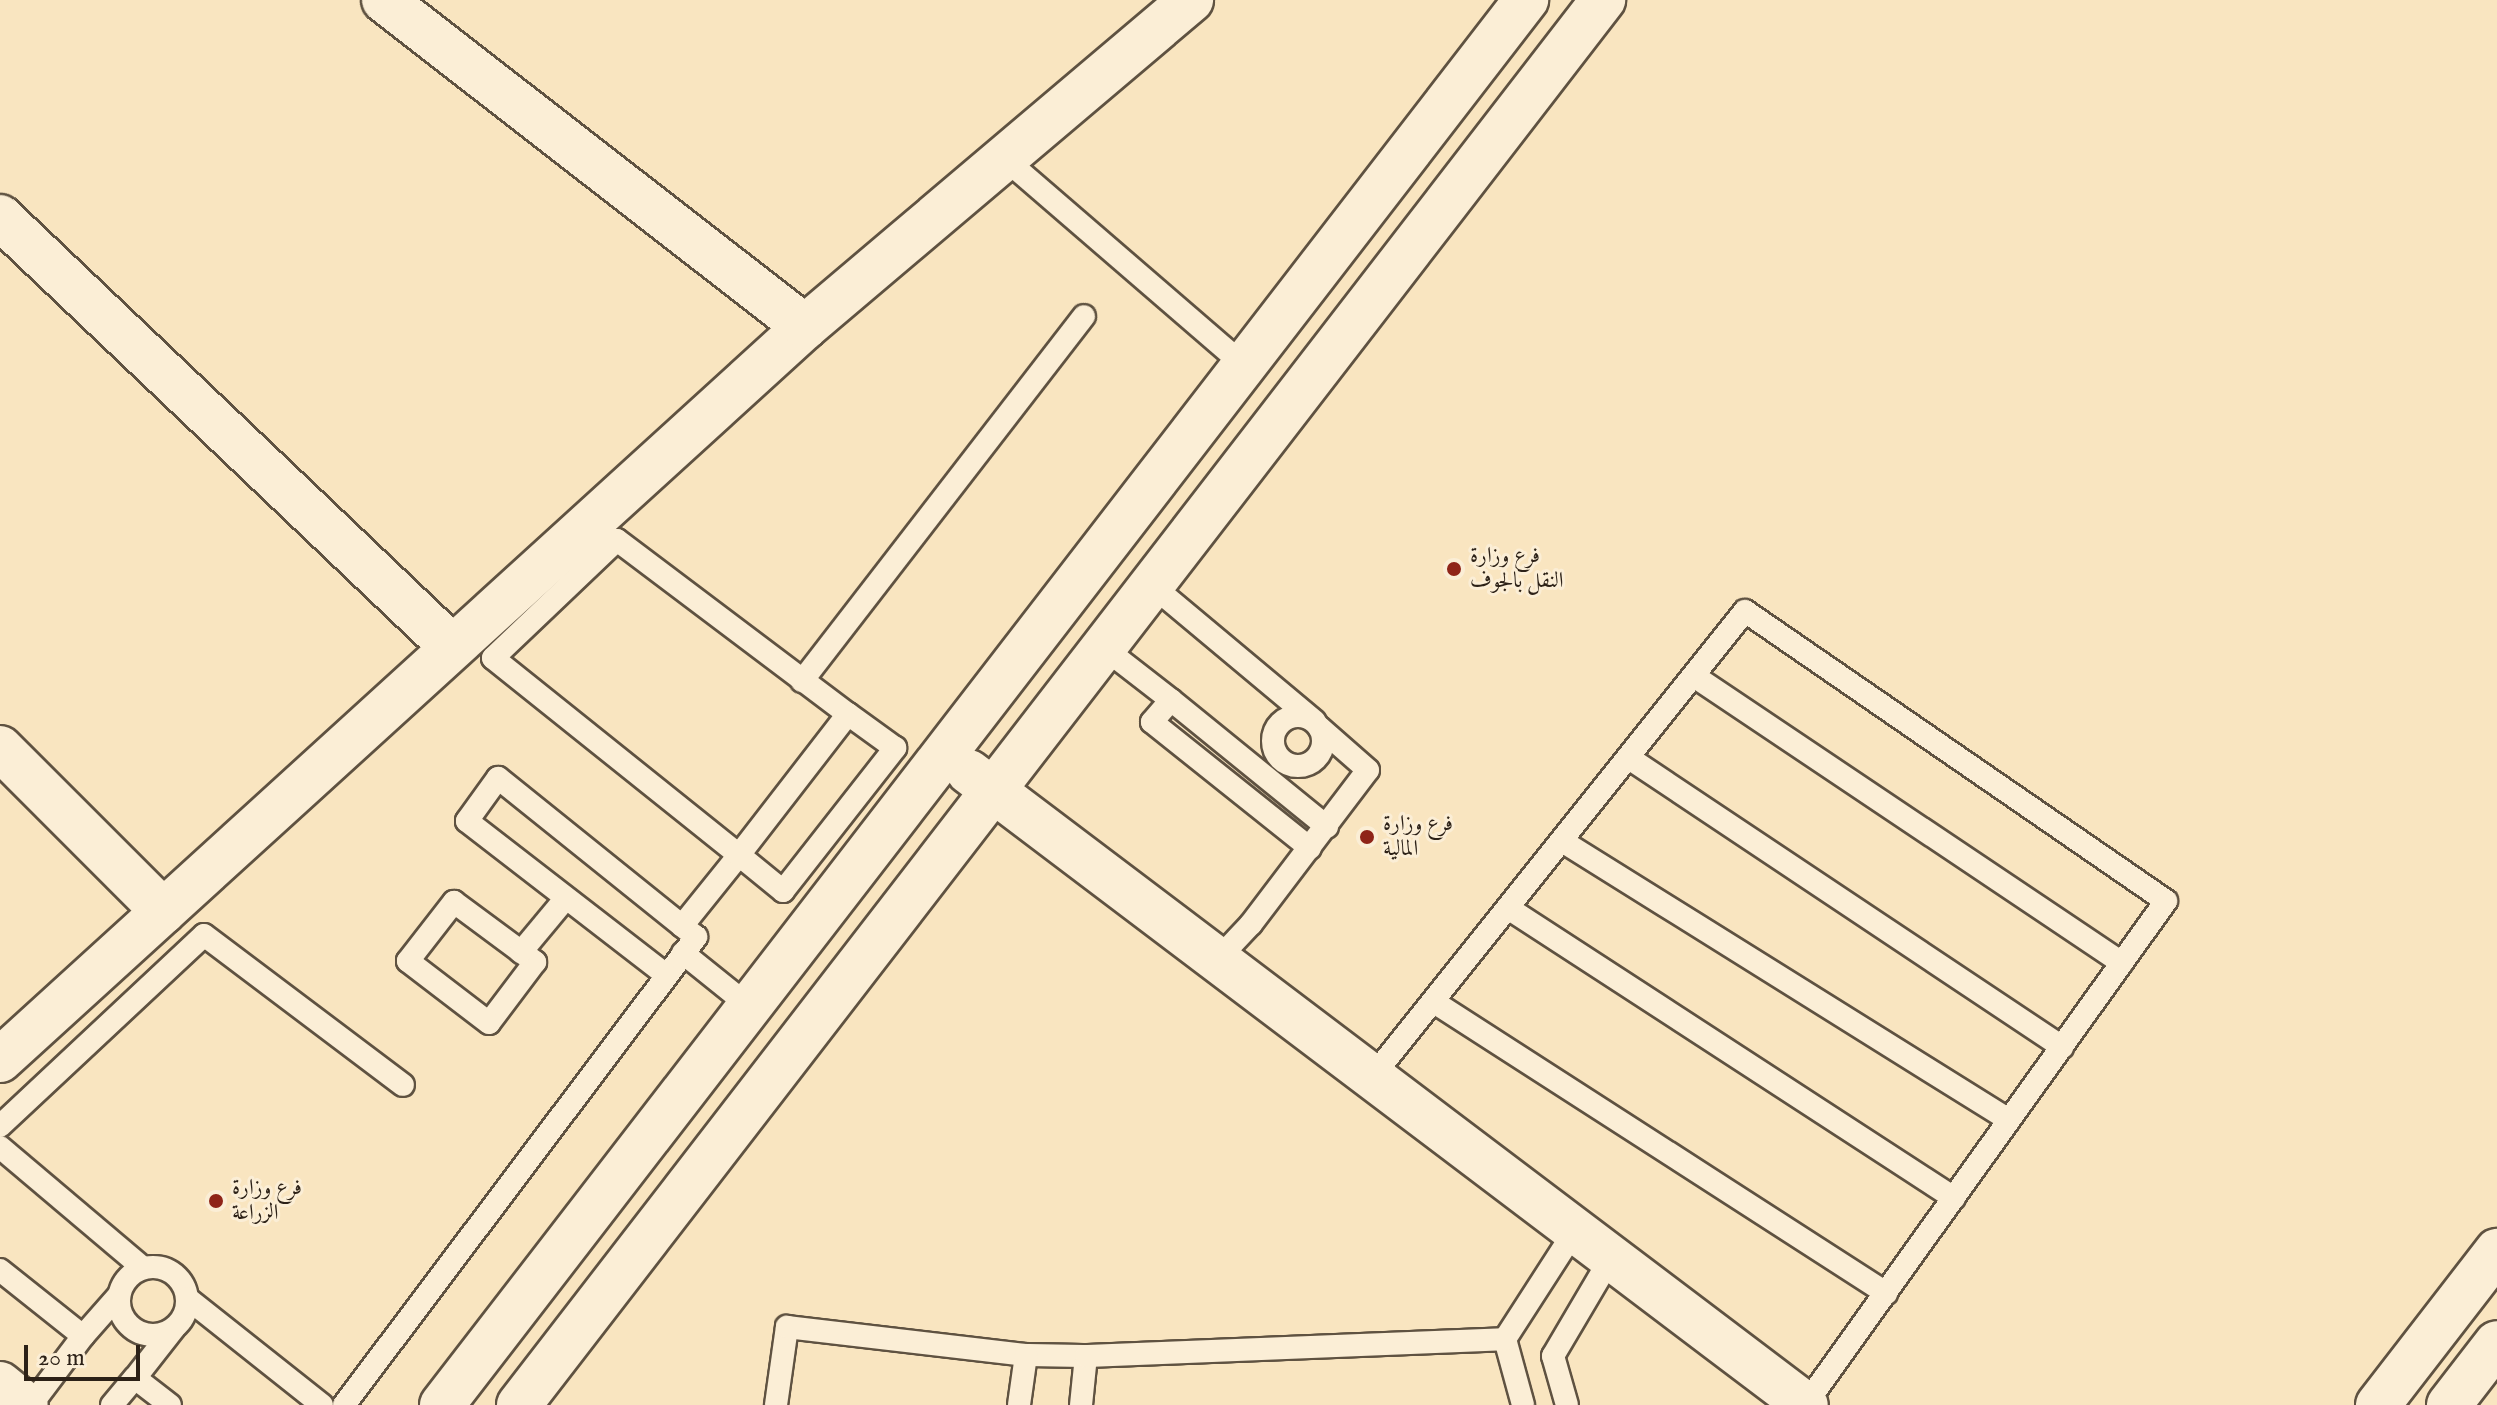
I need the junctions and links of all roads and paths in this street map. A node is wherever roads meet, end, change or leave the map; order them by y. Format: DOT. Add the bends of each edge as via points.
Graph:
graph roads {
  1 [pos="384,0"];
  2 [pos="1191,0"];
  3 [pos="1603,0"];
  4 [pos="1513,5"];
  5 [pos="1004,158"];
  6 [pos="0,217"];
  7 [pos="1084,316"];
  8 [pos="805,327"];
  9 [pos="1244,365"];
  10 [pos="1154,587"];
  11 [pos="452,647"];
  12 [pos="1104,648"];
  13 [pos="1694,676"];
  14 [pos="802,681"];
  15 [pos="1171,700"];
  16 [pos="848,714"];
  17 [pos="1317,724"];
  18 [pos="0,748"];
  19 [pos="944,754"];
  20 [pos="1629,758"];
  21 [pos="1283,761"];
  22 [pos="1268,779"];
  23 [pos="993,789"];
  24 [pos="1327,827"];
  25 [pos="1562,841"];
  26 [pos="1310,848"];
  27 [pos="739,855"];
  28 [pos="566,898"];
  29 [pos="1508,908"];
  30 [pos="163,911"];
  31 [pos="682,926"];
  32 [pos="521,952"];
  33 [pos="683,953"];
  34 [pos="1218,959"];
  35 [pos="2122,963"];
  36 [pos="666,975"];
  37 [pos="1434,1002"];
  38 [pos="749,1006"];
  39 [pos="2062,1047"];
  40 [pos="0,1060"];
  41 [pos="1373,1076"];
  42 [pos="403,1085"];
  43 [pos="2009,1120"];
  44 [pos="0,1126"];
  45 [pos="0,1147"];
  46 [pos="1954,1198"];
  47 [pos="1576,1229"];
  48 [pos="2497,1251"];
  49 [pos="1612,1256"];
  50 [pos="143,1268"];
  51 [pos="0,1270"];
  52 [pos="1886,1293"];
  53 [pos="119,1295"];
  54 [pos="187,1298"];
  55 [pos="177,1325"];
  56 [pos="83,1336"];
  57 [pos="1505,1339"];
  58 [pos="2497,1343"];
  59 [pos="1026,1355"];
  60 [pos="1086,1356"];
  61 [pos="135,1378"];
  62 [pos="0,1384"];
  63 [pos="28,1405"];
  64 [pos="112,1405"];
  65 [pos="170,1405"];
  66 [pos="322,1405"];
  67 [pos="344,1405"];
  68 [pos="442,1405"];
  69 [pos="519,1405"];
  70 [pos="776,1405"];
  71 [pos="1019,1405"];
  72 [pos="1081,1405"];
  73 [pos="1523,1405"];
  74 [pos="1567,1405"];
  75 [pos="1806,1405"];
  76 [pos="2378,1405"];
  77 [pos="2449,1405"];
  1 -- 8 [label="street"];
  2 -- 5 [label="street"];
  3 -- 10 [label="street"];
  4 -- 9 [label="street"];
  5 -- 8 [label="street"];
  5 -- 9 [label="lane"];
  6 -- 11 [label="street"];
  7 -- 14 [label="lane"];
  8 -- 11 [label="street"];
  9 -- 19 [label="street"];
  10 -- 12 [label="street"];
  10 -- 17 [label="lane"];
  11 -- 30 [label="street"];
  12 -- 15 [label="lane"];
  12 -- 23 [label="street"];
  13 -- 20 [label="lane"];
  13 -- 35 [label="lane"];
  13 -- 35 [label="lane" via="1745,611 2166,901"];
  14 -- 16 [label="lane"];
  14 -- 27 [label="lane" via="617,540 493,658"];
  15 -- 22 [label="lane"];
  15 -- 26 [label="lane" via="1152,722"];
  16 -- 27 [label="lane"];
  16 -- 27 [label="lane" via="895,748 783,891"];
  17 -- 21 [label="lane" via="1323,746 1313,762 1294,766"];
  17 -- 21 [label="lane" via="1293,716 1276,728 1274,748"];
  17 -- 24 [label="lane" via="1368,770"];
  18 -- 30 [label="street"];
  19 -- 23 [label="street"];
  19 -- 38 [label="street"];
  20 -- 25 [label="lane"];
  20 -- 39 [label="lane"];
  21 -- 22 [label="lane"];
  22 -- 24 [label="lane"];
  23 -- 34 [label="street"];
  23 -- 69 [label="street"];
  24 -- 26 [label="lane"];
  25 -- 29 [label="lane"];
  25 -- 43 [label="lane"];
  26 -- 34 [label="lane"];
  27 -- 31 [label="lane"];
  28 -- 31 [label="lane" via="467,821 498,778"];
  28 -- 32 [label="lane"];
  28 -- 36 [label="lane"];
  29 -- 37 [label="lane"];
  29 -- 46 [label="lane"];
  30 -- 40 [label="street"];
  31 -- 33 [label="lane" via="696,937"];
  32 -- 32 [label="lane" via="454,902 408,961 489,1023 535,962"];
  33 -- 36 [label="lane"];
  33 -- 38 [label="lane"];
  34 -- 41 [label="street"];
  35 -- 39 [label="lane"];
  36 -- 67 [label="lane"];
  37 -- 41 [label="lane"];
  37 -- 52 [label="lane"];
  38 -- 68 [label="street"];
  39 -- 43 [label="lane"];
  41 -- 47 [label="street"];
  42 -- 44 [label="lane" via="204,935"];
  43 -- 46 [label="lane"];
  45 -- 50 [label="lane"];
  46 -- 52 [label="lane"];
  47 -- 49 [label="street"];
  47 -- 57 [label="lane"];
  48 -- 76 [label="street"];
  49 -- 74 [label="lane" via="1553,1356"];
  49 -- 75 [label="street"];
  50 -- 53 [label="lane" via="132,1273"];
  50 -- 54 [label="lane" via="169,1271"];
  51 -- 56 [label="lane"];
  52 -- 75 [label="lane"];
  53 -- 55 [label="lane" via="120,1308 137,1331 164,1333"];
  53 -- 56 [label="lane"];
  54 -- 55 [label="lane"];
  54 -- 66 [label="lane"];
  55 -- 61 [label="lane"];
  56 -- 63 [label="lane"];
  57 -- 60 [label="lane"];
  57 -- 73 [label="lane"];
  58 -- 77 [label="street"];
  59 -- 60 [label="lane"];
  59 -- 70 [label="lane" via="787,1327"];
  59 -- 71 [label="lane"];
  60 -- 72 [label="lane"];
  61 -- 64 [label="lane"];
  61 -- 65 [label="lane"];
  62 -- 63 [label="street"];
}
